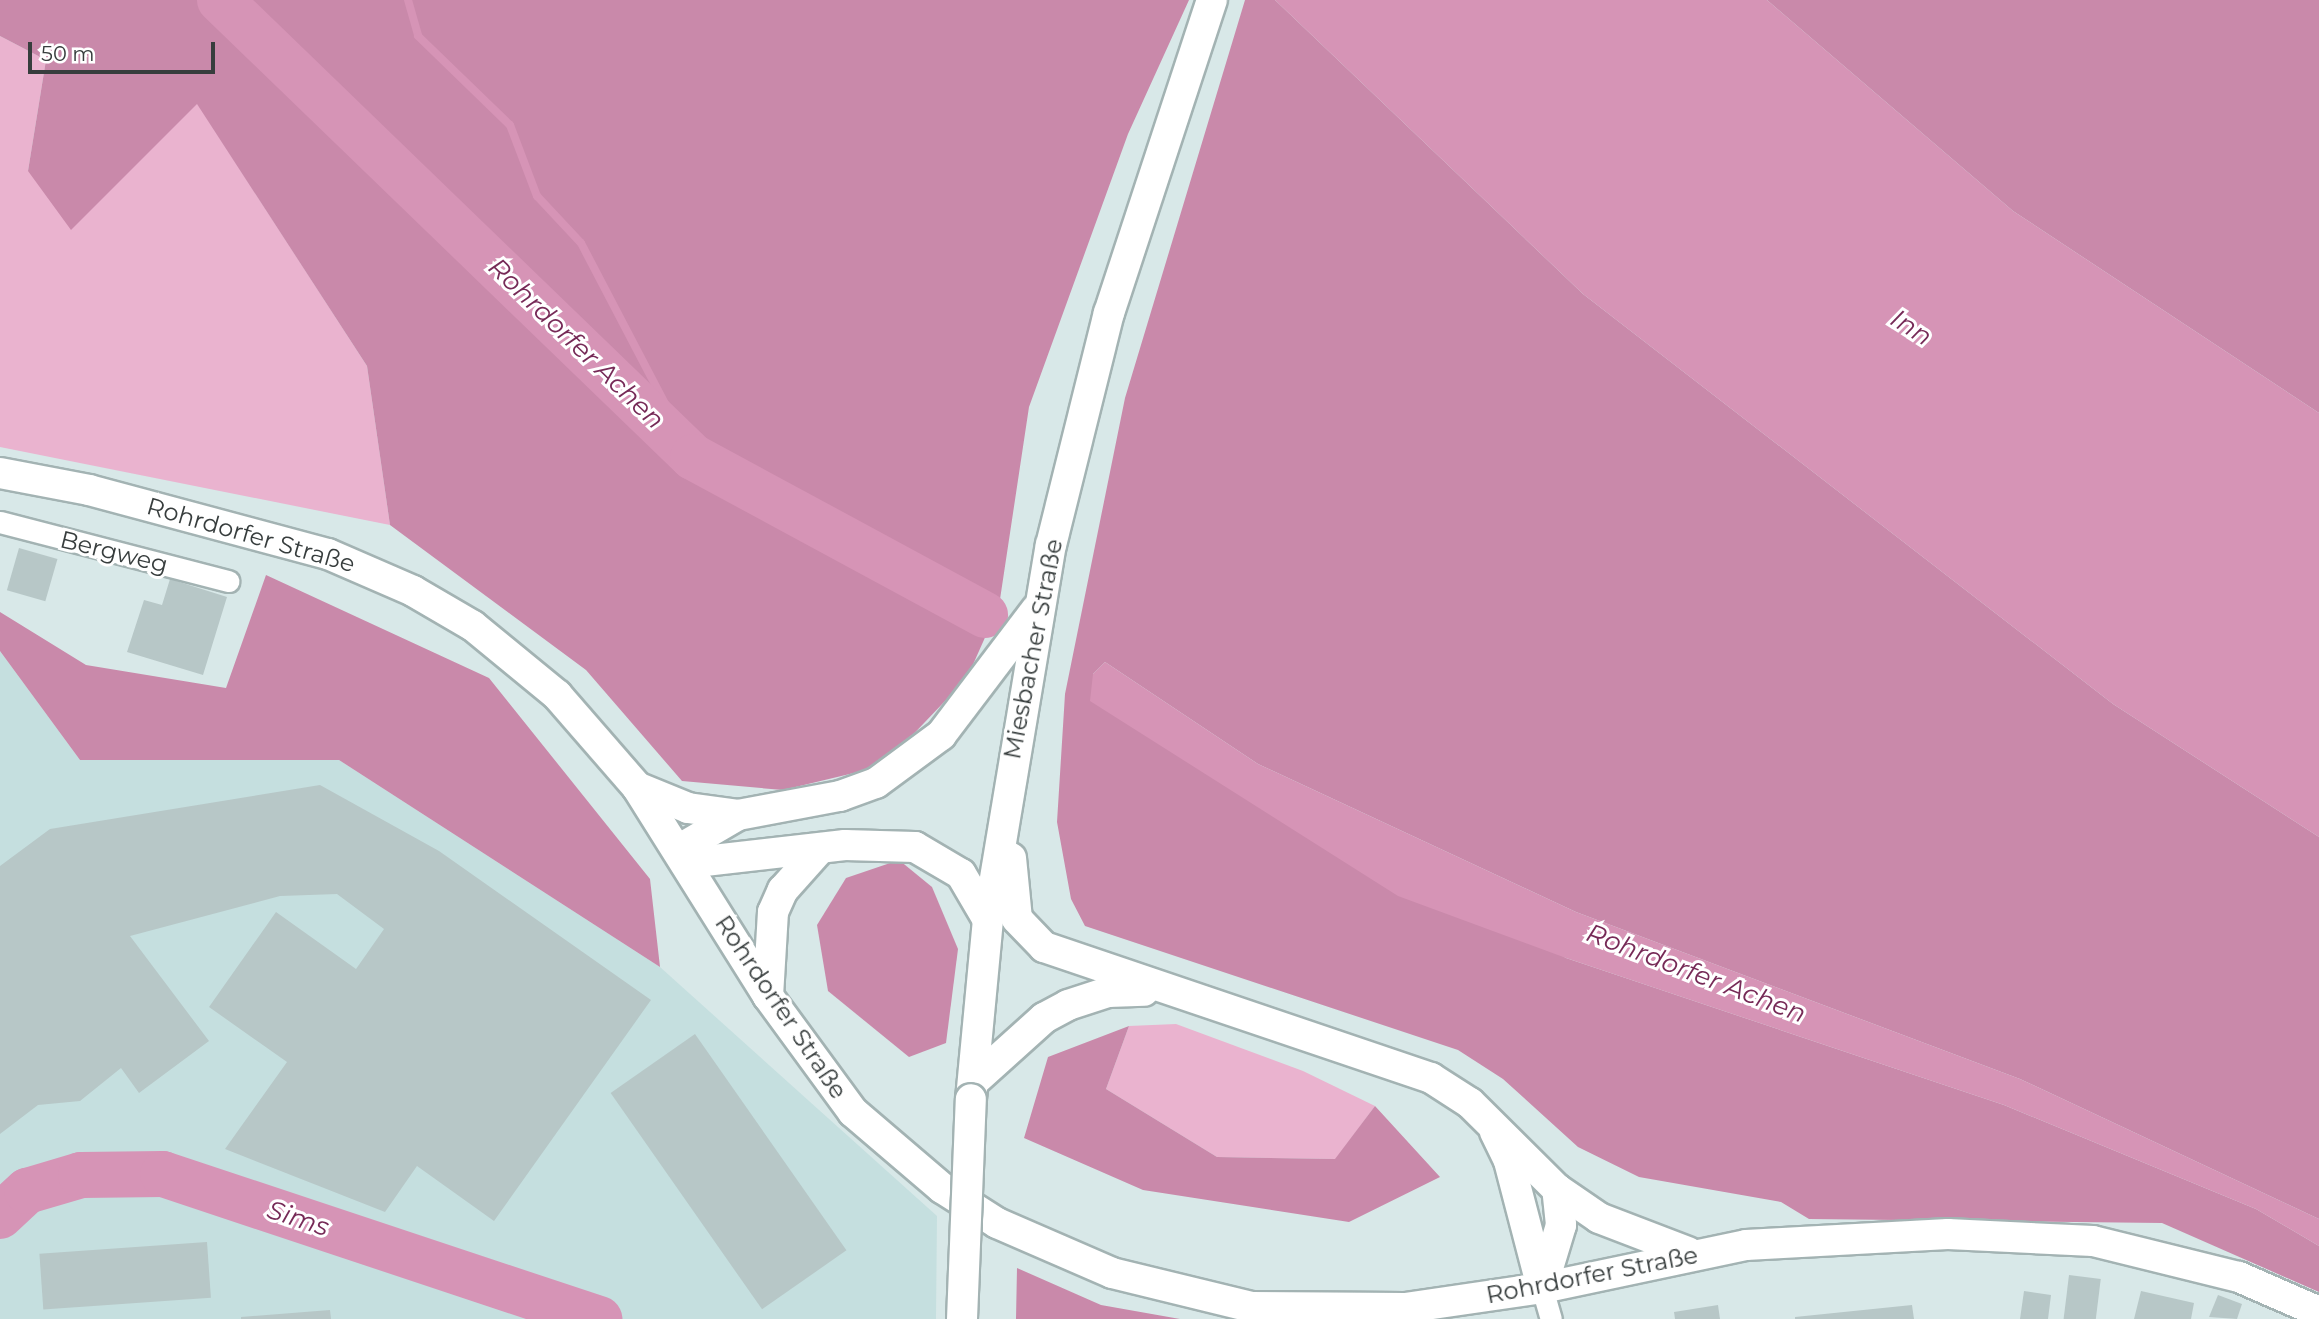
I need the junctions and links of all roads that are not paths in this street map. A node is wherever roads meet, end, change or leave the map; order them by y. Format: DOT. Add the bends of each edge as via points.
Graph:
graph roads {
  1 [pos="1209,8"];
  2 [pos="0,473"];
  3 [pos="0,522"];
  4 [pos="229,581"];
  5 [pos="1040,604"];
  6 [pos="1016,730"];
  7 [pos="637,787"];
  8 [pos="738,816"];
  9 [pos="817,852"];
  10 [pos="682,856"];
  11 [pos="988,920"];
  12 [pos="1162,991"];
  13 [pos="768,996"];
  14 [pos="972,1090"];
  15 [pos="1491,1125"];
  16 [pos="1557,1189"];
  17 [pos="1693,1254"];
  18 [pos="1542,1288"];
  19 [pos="2319,1312"];
  20 [pos="962,1319"];
  21 [pos="1551,1319"];
  1 -- 5 [label="main road, Miesbacher Straße" via="1109,313"];
  2 -- 7 [label="main road, Rohrdorfer Straße" via="284,539 356,563 413,591 522,664"];
  3 -- 4 [label="street, Bergweg"];
  5 -- 6 [label="main road, Miesbacher Straße"];
  5 -- 8 [label="main road" via="975,696 909,763 840,796"];
  6 -- 11 [label="main road, Miesbacher Straße"];
  6 -- 12 [label="main road" via="1023,768 1010,852 1017,919 1044,947"];
  7 -- 8 [label="main road" via="688,808"];
  7 -- 10 [label="main road, Rohrdorfer Straße"];
  8 -- 10 [label="main road"];
  9 -- 10 [label="main road"];
  9 -- 11 [label="main road" via="845,845 915,847 961,874"];
  9 -- 13 [label="main road" via="783,890 774,912"];
  10 -- 13 [label="main road, Rohrdorfer Straße"];
  11 -- 14 [label="main road, Miesbacher Straße"];
  12 -- 14 [label="main road" via="1108,992 1068,1004 1044,1018"];
  12 -- 15 [label="main road" via="1432,1078"];
  13 -- 18 [label="main road, Rohrdorfer Straße" via="853,1112 942,1188 1049,1250 1171,1291 1251,1307 1405,1308"];
  14 -- 20 [label="main road, Miesbacher Straße, bridge"];
  15 -- 16 [label="main road"];
  15 -- 18 [label="main road" via="1509,1161"];
  16 -- 17 [label="main road" via="1633,1235"];
  16 -- 18 [label="main road" via="1559,1236"];
  17 -- 18 [label="main road, Rohrdorfer Straße"];
  17 -- 19 [label="main road, Rohrdorfer Straße" via="1948,1234 2093,1241 2239,1277"];
  18 -- 21 [label="street"];
}
